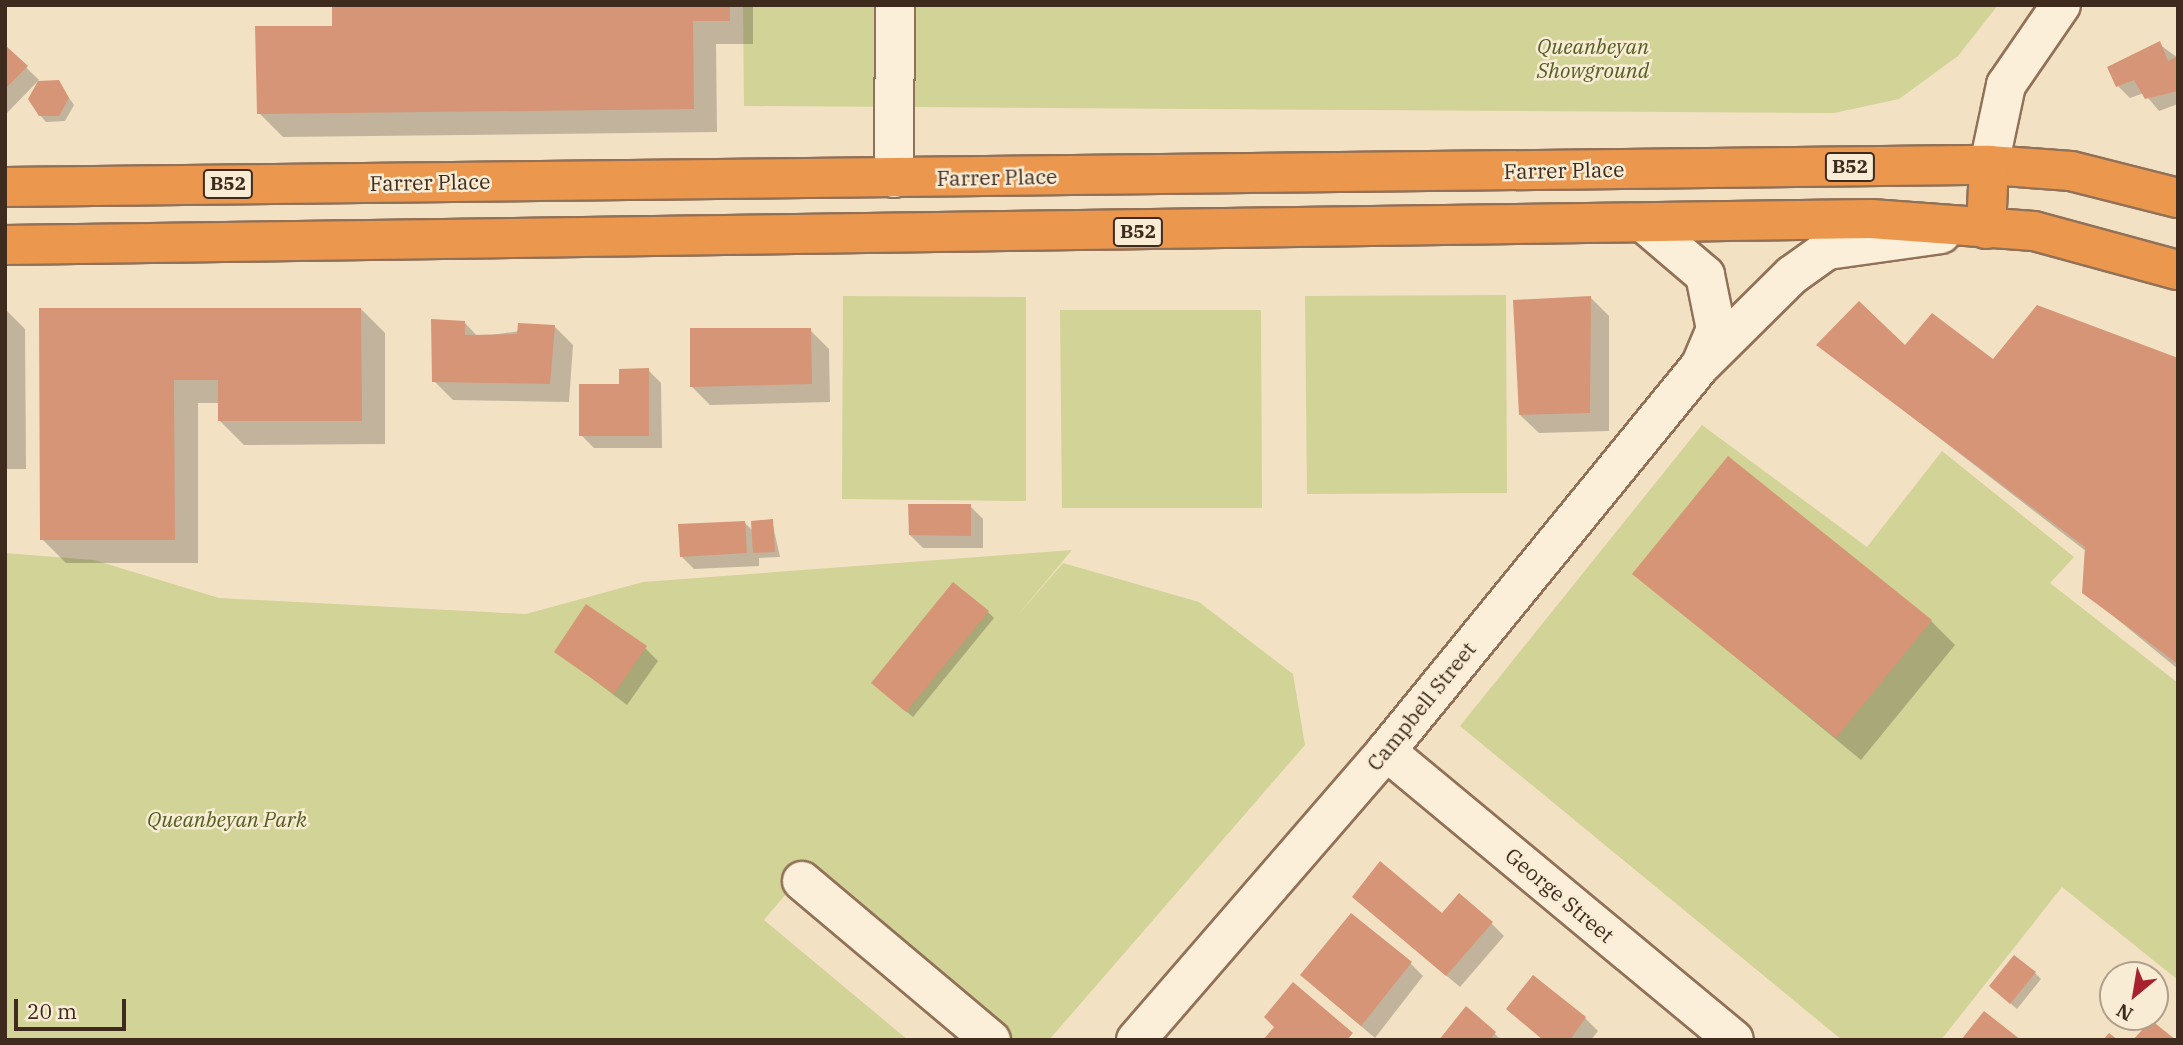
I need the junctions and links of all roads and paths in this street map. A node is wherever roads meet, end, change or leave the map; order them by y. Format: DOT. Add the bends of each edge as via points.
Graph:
graph roads {
  1 [pos="895,5"];
  2 [pos="2061,5"];
  3 [pos="1989,165"];
  4 [pos="894,178"];
  5 [pos="404,182"];
  6 [pos="5,187"];
  7 [pos="2178,198"];
  8 [pos="1645,224"];
  9 [pos="1986,229"];
  10 [pos="406,240"];
  11 [pos="5,245"];
  12 [pos="2178,270"];
  13 [pos="1699,367"];
  14 [pos="1386,751"];
  15 [pos="802,881"];
  16 [pos="991,1040"];
  17 [pos="1136,1040"];
  18 [pos="1734,1040"];
  1 -- 4 [label="street"];
  2 -- 3 [label="street" via="2006,85"];
  3 -- 4 [label="highway, Farrer Place / B52"];
  3 -- 7 [label="highway, B52" via="2071,171"];
  3 -- 9 [label="highway"];
  4 -- 5 [label="highway, Farrer Place / B52"];
  5 -- 6 [label="highway, Farrer Place / B52"];
  5 -- 10 [label="highway"];
  8 -- 9 [label="highway, B52" via="1871,219"];
  8 -- 10 [label="highway, B52"];
  8 -- 13 [label="street, Campbell Street" via="1690,257 1713,295 1716,329"];
  9 -- 12 [label="highway, B52" via="2035,231"];
  9 -- 13 [label="street, Campbell Street" via="1828,250 1792,275"];
  10 -- 11 [label="highway, B52"];
  13 -- 14 [label="street, Campbell Street"];
  14 -- 17 [label="street, Campbell Street"];
  14 -- 18 [label="street, George Street"];
  15 -- 16 [label="street"];
}
